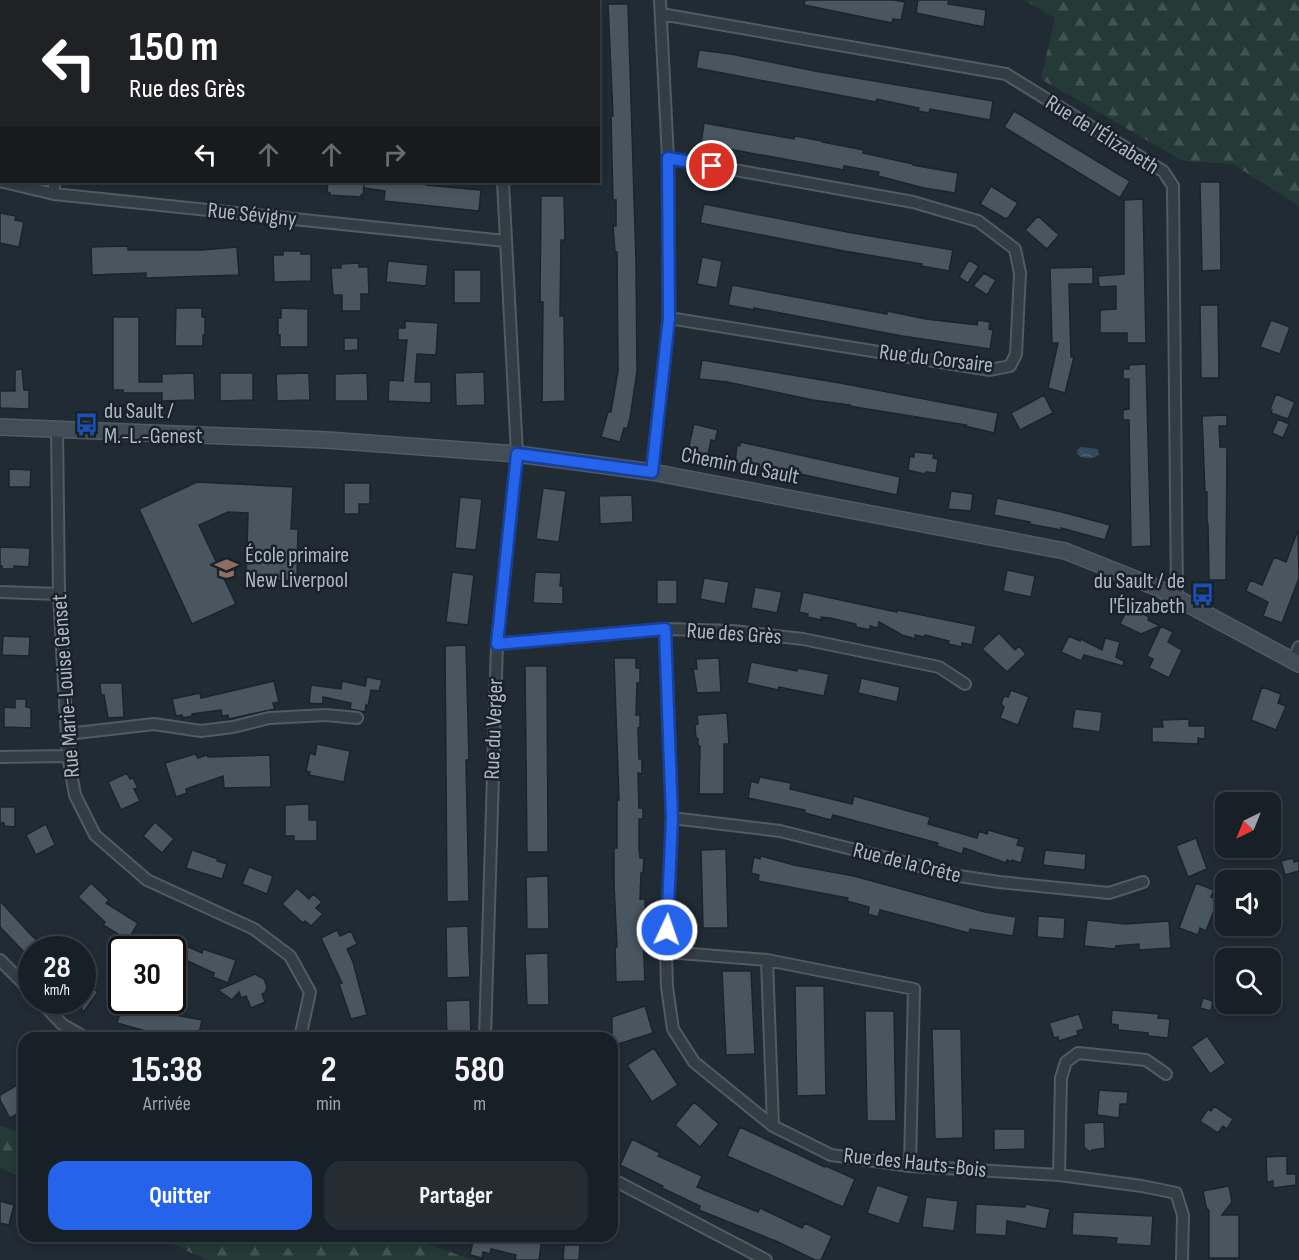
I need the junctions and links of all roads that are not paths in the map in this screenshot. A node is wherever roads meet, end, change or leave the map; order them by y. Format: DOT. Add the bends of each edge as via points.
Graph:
graph roads {
  1 [pos="660,0"];
  2 [pos="661,14"];
  3 [pos="668,158"];
  4 [pos="4,183"];
  5 [pos="54,183"];
  6 [pos="503,183"];
  7 [pos="54,194"];
  8 [pos="505,241"];
  9 [pos="669,318"];
  10 [pos="0,428"];
  11 [pos="57,428"];
  12 [pos="517,454"];
  13 [pos="652,472"];
  14 [pos="0,592"];
  15 [pos="59,594"];
  16 [pos="1177,598"];
  17 [pos="665,629"];
  18 [pos="497,644"];
  19 [pos="1299,646"];
  20 [pos="1296,663"];
  21 [pos="965,684"];
  22 [pos="357,718"];
  23 [pos="67,734"];
  24 [pos="0,756"];
  25 [pos="68,756"];
  26 [pos="672,818"];
  27 [pos="1143,882"];
  28 [pos="666,952"];
  29 [pos="0,960"];
  30 [pos="767,960"];
  31 [pos="18,978"];
  32 [pos="53,1014"];
  33 [pos="76,1032"];
  34 [pos="301,1032"];
  35 [pos="485,1032"];
  36 [pos="1166,1074"];
  37 [pos="773,1126"];
  38 [pos="910,1166"];
  39 [pos="1059,1175"];
  40 [pos="618,1182"];
  41 [pos="766,1260"];
  42 [pos="1182,1260"];
  1 -- 2 [label="street"];
  2 -- 3 [label="street"];
  2 -- 16 [label="street, Rue de l'Élizabeth" via="1006,75 1163,171 1173,186"];
  3 -- 9 [label="street"];
  3 -- 9 [label="street, Rue du Corsaire" via="913,201 978,221 1015,249 1020,273 1016,354 1010,366 990,370"];
  4 -- 7 [label="street, Rue Sévigny"];
  5 -- 7 [label="street"];
  6 -- 8 [label="street, Rue du Verger"];
  7 -- 8 [label="street, Rue Sévigny"];
  8 -- 12 [label="street, Rue du Verger"];
  9 -- 13 [label="street"];
  10 -- 11 [label="street, Chemin du Sault"];
  11 -- 12 [label="street, Chemin du Sault" via="327,440"];
  11 -- 15 [label="street, Rue Marie-Louise Genset"];
  12 -- 13 [label="street, Chemin du Sault"];
  12 -- 18 [label="street, Rue du Verger"];
  13 -- 16 [label="street, Chemin du Sault" via="1065,551"];
  14 -- 15 [label="street"];
  15 -- 23 [label="street, Rue Marie-Louise Genset"];
  16 -- 20 [label="street, Chemin du Sault"];
  17 -- 18 [label="street, Rue des Grès"];
  17 -- 21 [label="street, Rue des Grès" via="803,639 939,667"];
  17 -- 26 [label="street, Rue des Hauts-Bois"];
  18 -- 35 [label="street, Rue du Verger"];
  19 -- 20 [label="street"];
  22 -- 23 [label="street" via="269,718 201,731 154,724"];
  23 -- 25 [label="street, Rue Marie-Louise Genset"];
  24 -- 25 [label="street"];
  25 -- 34 [label="street, Rue Marie-Louise Genset" via="75,795 95,835 147,880 254,929 290,956 310,992"];
  26 -- 27 [label="street, Rue de la Crête" via="780,831 959,876 999,882 1109,893"];
  26 -- 28 [label="street, Rue des Hauts-Bois"];
  28 -- 30 [label="street"];
  28 -- 37 [label="street, Rue des Hauts-Bois" via="673,1029 694,1062"];
  29 -- 31 [label="street"];
  30 -- 37 [label="street"];
  30 -- 38 [label="street" via="914,989"];
  32 -- 33 [label="street"];
  36 -- 39 [label="street" via="1146,1060 1078,1053 1066,1062 1061,1078"];
  37 -- 38 [label="street, Rue des Hauts-Bois" via="831,1155"];
  38 -- 39 [label="street, Rue des Hauts-Bois"];
  39 -- 42 [label="street, Rue des Hauts-Bois" via="1176,1193 1183,1215"];
  40 -- 41 [label="street"];
}
